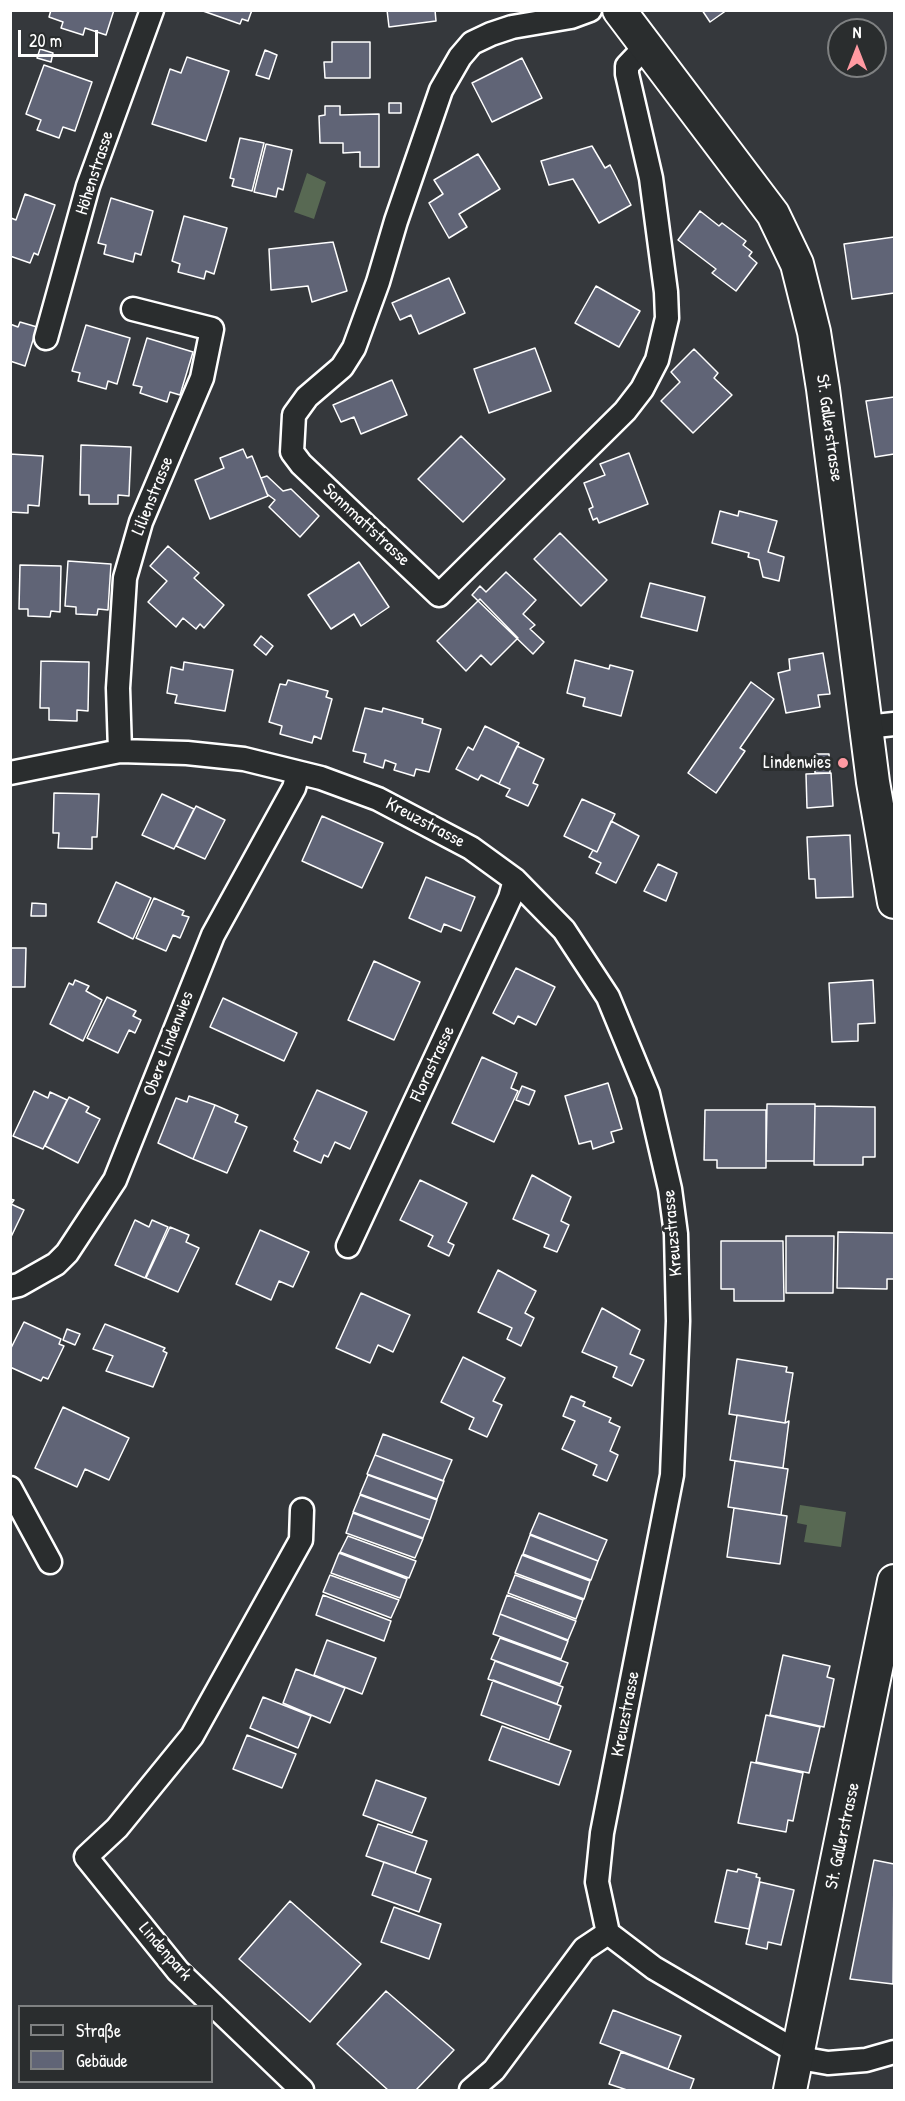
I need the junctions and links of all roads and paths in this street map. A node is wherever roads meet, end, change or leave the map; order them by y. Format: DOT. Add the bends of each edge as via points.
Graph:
graph roads {
  1 [pos="152,10"];
  2 [pos="590,10"];
  3 [pos="619,10"];
  4 [pos="646,46"];
  5 [pos="133,309"];
  6 [pos="46,338"];
  7 [pos="880,726"];
  8 [pos="120,751"];
  9 [pos="298,772"];
  10 [pos="10,773"];
  11 [pos="515,880"];
  12 [pos="894,902"];
  13 [pos="348,1246"];
  14 [pos="10,1287"];
  15 [pos="10,1488"];
  16 [pos="302,1510"];
  17 [pos="50,1562"];
  18 [pos="894,1581"];
  19 [pos="608,1933"];
  20 [pos="797,2052"];
  21 [pos="894,2052"];
  22 [pos="302,2091"];
  23 [pos="471,2091"];
  24 [pos="790,2091"];
  1 -- 6 [label="street, Höhenstrasse" via="88,186"];
  2 -- 4 [label="street, Sonnmattstrasse" via="491,34 472,43 460,57 434,110 354,348 342,367 307,397 294,416 292,452 301,464 439,595 625,411 657,360 667,318 666,292 651,178 627,66"];
  3 -- 4 [label="street, St. Gallerstrasse"];
  4 -- 7 [label="street, St. Gallerstrasse" via="773,214 797,264 814,332 846,550"];
  5 -- 8 [label="street, Lilienstrasse" via="212,329 202,378 141,522 125,578 118,688"];
  7 -- 12 [label="street, St. Gallerstrasse"];
  8 -- 9 [label="street, Kreuzstrasse" via="208,754"];
  8 -- 10 [label="street, Kreuzstrasse"];
  9 -- 11 [label="street, Kreuzstrasse" via="378,798 471,848"];
  9 -- 14 [label="street, Obere Lindenwies" via="294,788 213,935 115,1180 67,1253 49,1269"];
  11 -- 13 [label="street, Florastrasse"];
  11 -- 19 [label="street, Kreuzstrasse" via="564,930 608,997 622,1027 648,1094 675,1227 678,1321 672,1475 602,1833 597,1882"];
  15 -- 17 [label="street"];
  16 -- 22 [label="street, Lindenpark" via="301,1540 192,1736 117,1828 86,1857 178,1971"];
  18 -- 20 [label="street, St. Gallerstrasse"];
  19 -- 20 [label="street" via="654,1968"];
  19 -- 23 [label="street" via="584,1949 494,2070"];
  20 -- 21 [label="street" via="828,2063 866,2060"];
  20 -- 24 [label="street, St. Gallerstrasse"];
}
